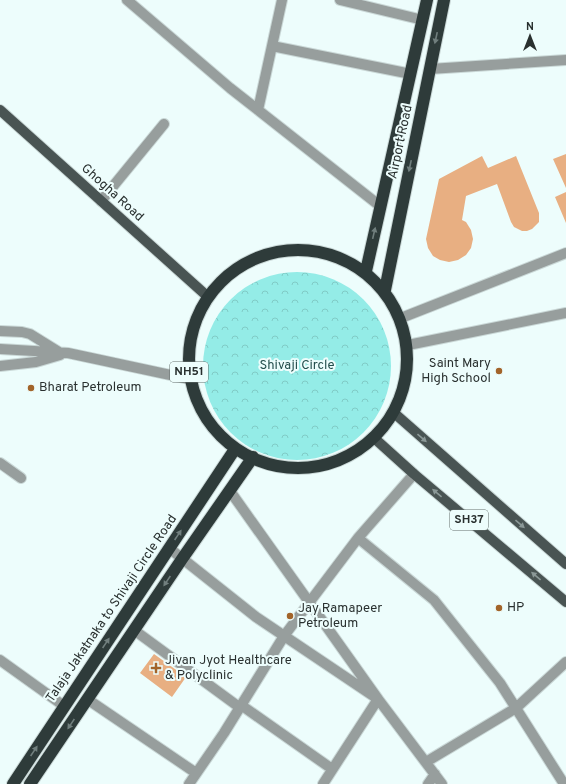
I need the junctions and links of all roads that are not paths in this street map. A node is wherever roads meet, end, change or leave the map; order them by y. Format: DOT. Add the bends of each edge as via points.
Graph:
graph roads {
  1 [pos="127,0"];
  2 [pos="282,0"];
  3 [pos="340,0"];
  4 [pos="427,0"];
  5 [pos="444,0"];
  6 [pos="423,20"];
  7 [pos="272,46"];
  8 [pos="566,60"];
  9 [pos="430,69"];
  10 [pos="411,74"];
  11 [pos="406,92"];
  12 [pos="425,95"];
  13 [pos="0,110"];
  14 [pos="258,110"];
  15 [pos="164,124"];
  16 [pos="101,201"];
  17 [pos="380,206"];
  18 [pos="566,253"];
  19 [pos="366,271"];
  20 [pos="385,290"];
  21 [pos="207,296"];
  22 [pos="566,313"];
  23 [pos="401,318"];
  24 [pos="0,331"];
  25 [pos="408,345"];
  26 [pos="0,348"];
  27 [pos="64,353"];
  28 [pos="0,366"];
  29 [pos="189,379"];
  30 [pos="393,412"];
  31 [pos="373,437"];
  32 [pos="235,449"];
  33 [pos="254,457"];
  34 [pos="0,463"];
  35 [pos="414,474"];
  36 [pos="21,478"];
  37 [pos="230,491"];
  38 [pos="358,538"];
  39 [pos="169,548"];
  40 [pos="182,559"];
  41 [pos="566,564"];
  42 [pos="310,602"];
  43 [pos="566,602"];
  44 [pos="134,630"];
  45 [pos="284,636"];
  46 [pos="0,660"];
  47 [pos="566,662"];
  48 [pos="87,699"];
  49 [pos="378,699"];
  50 [pos="64,706"];
  51 [pos="240,706"];
  52 [pos="516,708"];
  53 [pos="426,762"];
  54 [pos="332,769"];
  55 [pos="196,773"];
  56 [pos="435,774"];
  57 [pos="13,784"];
  58 [pos="30,784"];
  59 [pos="190,784"];
  60 [pos="323,784"];
  61 [pos="428,784"];
  62 [pos="442,784"];
  63 [pos="564,784"];
  1 -- 14 [label="street"];
  2 -- 7 [label="street"];
  3 -- 6 [label="street"];
  4 -- 6 [label="highway, Airport Road"];
  5 -- 9 [label="highway, Airport Road, one-way"];
  6 -- 10 [label="highway, Airport Road"];
  7 -- 10 [label="street"];
  7 -- 14 [label="street"];
  8 -- 9 [label="street"];
  9 -- 12 [label="highway, Airport Road"];
  10 -- 11 [label="highway, Airport Road"];
  11 -- 12 [label="highway"];
  11 -- 17 [label="highway, Airport Road"];
  12 -- 20 [label="highway, Airport Road, one-way"];
  13 -- 16 [label="main road, Ghogha Road"];
  14 -- 17 [label="street"];
  15 -- 16 [label="street"];
  16 -- 21 [label="main road, Ghogha Road"];
  19 -- 17 [label="highway, Airport Road, one-way"];
  18 -- 23 [label="street"];
  19 -- 20 [label="highway, NH51"];
  19 -- 21 [label="highway, NH51" via="325,252 281,250 240,265"];
  20 -- 23 [label="highway, NH51"];
  21 -- 29 [label="highway, NH51" via="190,336"];
  22 -- 25 [label="street"];
  23 -- 25 [label="highway, NH51"];
  24 -- 27 [label="street" via="30,334"];
  25 -- 30 [label="highway, NH51" via="405,387"];
  26 -- 27 [label="street"];
  27 -- 28 [label="street" via="36,362"];
  27 -- 29 [label="street"];
  29 -- 32 [label="highway, NH51" via="205,419"];
  30 -- 31 [label="highway, NH51" via="386,425"];
  30 -- 41 [label="main road, SH37, one-way"];
  31 -- 33 [label="highway, NH51" via="355,454 316,468 274,466"];
  31 -- 35 [label="main road, SH37"];
  32 -- 33 [label="highway, NH51"];
  39 -- 32 [label="highway, Talaja Jakatnaka to Shivaji Circle Road, one-way"];
  33 -- 37 [label="highway"];
  34 -- 36 [label="street"];
  35 -- 38 [label="street"];
  43 -- 35 [label="main road, SH37, one-way"];
  37 -- 40 [label="highway"];
  37 -- 42 [label="street"];
  38 -- 42 [label="street"];
  38 -- 52 [label="street" via="434,600 500,683"];
  39 -- 40 [label="street"];
  50 -- 39 [label="highway, Talaja Jakatnaka to Shivaji Circle Road, one-way"];
  40 -- 44 [label="highway, one-way"];
  40 -- 45 [label="street"];
  42 -- 45 [label="street"];
  42 -- 49 [label="street"];
  44 -- 48 [label="highway"];
  44 -- 51 [label="street"];
  45 -- 49 [label="street"];
  45 -- 51 [label="street"];
  46 -- 50 [label="street"];
  47 -- 52 [label="street"];
  48 -- 55 [label="street"];
  48 -- 58 [label="highway, one-way"];
  49 -- 53 [label="street"];
  49 -- 54 [label="street"];
  57 -- 50 [label="highway, Talaja Jakatnaka to Shivaji Circle Road, one-way"];
  51 -- 54 [label="street"];
  51 -- 55 [label="street"];
  52 -- 53 [label="street"];
  52 -- 63 [label="street"];
  53 -- 56 [label="street"];
  54 -- 60 [label="street"];
  55 -- 59 [label="street"];
  56 -- 61 [label="street"];
  56 -- 62 [label="street"];
}
